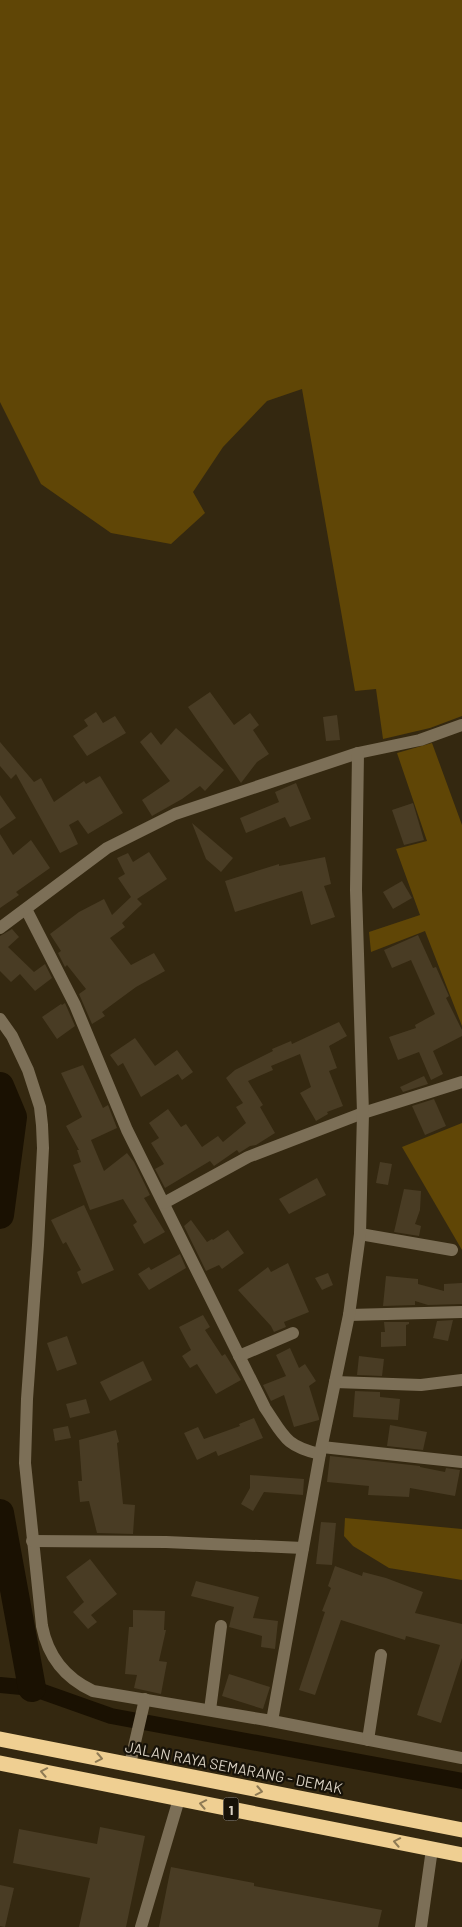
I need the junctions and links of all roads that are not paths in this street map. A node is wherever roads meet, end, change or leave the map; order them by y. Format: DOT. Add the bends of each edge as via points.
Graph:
graph roads {
  1 [pos="462,724"];
  2 [pos="358,752"];
  3 [pos="26,909"];
  4 [pos="0,928"];
  5 [pos="0,1019"];
  6 [pos="462,1082"];
  7 [pos="363,1113"];
  8 [pos="164,1203"];
  9 [pos="360,1234"];
  10 [pos="452,1250"];
  11 [pos="462,1312"];
  12 [pos="349,1315"];
  13 [pos="293,1333"];
  14 [pos="239,1356"];
  15 [pos="462,1380"];
  16 [pos="335,1382"];
  17 [pos="321,1450"];
  18 [pos="462,1462"];
  19 [pos="32,1542"];
  20 [pos="303,1548"];
  21 [pos="221,1626"];
  22 [pos="381,1655"];
  23 [pos="143,1705"];
  24 [pos="210,1710"];
  25 [pos="272,1721"];
  26 [pos="0,1739"];
  27 [pos="368,1740"];
  28 [pos="462,1758"];
  29 [pos="0,1763"];
  30 [pos="130,1764"];
  31 [pos="178,1799"];
  32 [pos="462,1830"];
  33 [pos="432,1849"];
  34 [pos="462,1855"];
  35 [pos="141,1927"];
  36 [pos="421,1927"];
  1 -- 2 [label="street" via="420,740"];
  2 -- 3 [label="street" via="175,814 107,848"];
  2 -- 7 [label="street" via="356,890"];
  3 -- 4 [label="street"];
  3 -- 8 [label="street" via="75,1005 127,1130"];
  5 -- 19 [label="street" via="18,1048 35,1090 40,1107 43,1148 25,1463"];
  6 -- 7 [label="street"];
  7 -- 8 [label="street" via="248,1158"];
  7 -- 9 [label="street"];
  8 -- 14 [label="street"];
  9 -- 10 [label="street"];
  9 -- 12 [label="street"];
  11 -- 12 [label="street"];
  12 -- 16 [label="street"];
  13 -- 14 [label="street"];
  14 -- 17 [label="street" via="265,1408 287,1440 300,1449"];
  15 -- 16 [label="street" via="421,1385"];
  16 -- 17 [label="street"];
  17 -- 18 [label="street"];
  17 -- 20 [label="street"];
  19 -- 20 [label="street" via="166,1542"];
  19 -- 23 [label="street" via="42,1626 52,1657 74,1680 93,1690"];
  20 -- 25 [label="street"];
  21 -- 24 [label="street"];
  22 -- 27 [label="street"];
  23 -- 24 [label="street"];
  23 -- 30 [label="street"];
  24 -- 25 [label="street"];
  25 -- 27 [label="street"];
  26 -- 30 [label="highway, JALAN RAYA SEMARANG - DEMAK / 1, one-way"];
  27 -- 28 [label="street"];
  31 -- 29 [label="highway, 1, one-way"];
  30 -- 32 [label="highway, JALAN RAYA SEMARANG - DEMAK / 1, one-way"];
  33 -- 31 [label="highway, 1, one-way"];
  31 -- 35 [label="street"];
  33 -- 34 [label="highway, 1"];
  33 -- 36 [label="street"];
}
